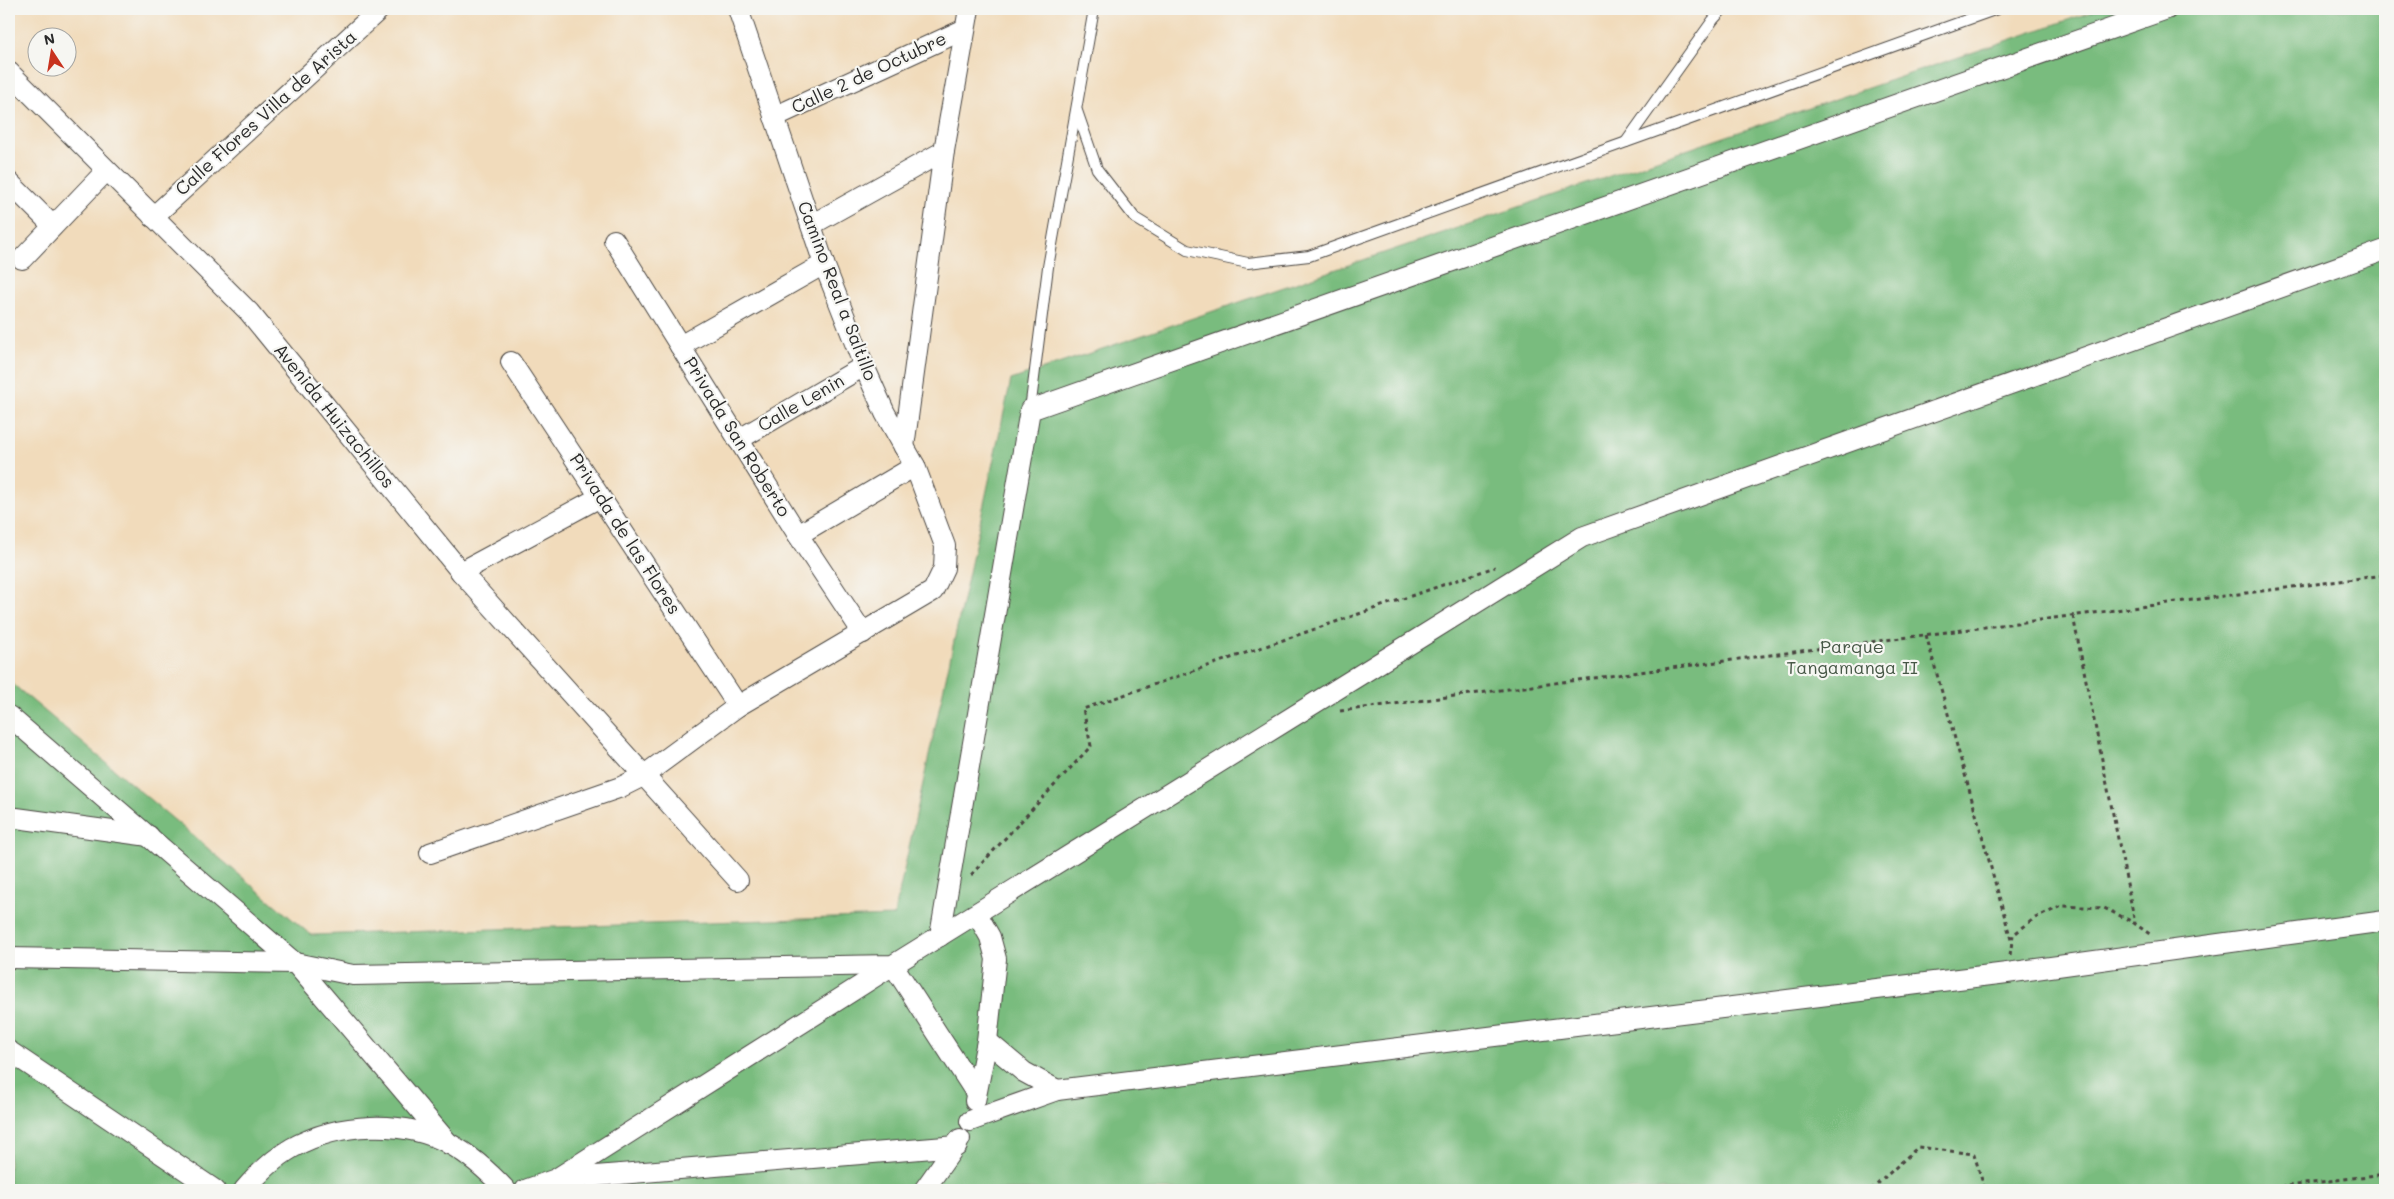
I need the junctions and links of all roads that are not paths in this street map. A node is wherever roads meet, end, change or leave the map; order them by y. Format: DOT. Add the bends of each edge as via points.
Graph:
graph roads {
  1 [pos="380,9"];
  2 [pos="738,9"];
  3 [pos="969,9"];
  4 [pos="1094,9"];
  5 [pos="1724,9"];
  6 [pos="1996,9"];
  7 [pos="2167,9"];
  8 [pos="965,29"];
  9 [pos="9,72"];
  10 [pos="1077,111"];
  11 [pos="774,117"];
  12 [pos="1626,142"];
  13 [pos="944,151"];
  14 [pos="106,171"];
  15 [pos="9,182"];
  16 [pos="153,217"];
  17 [pos="811,225"];
  18 [pos="53,226"];
  19 [pos="614,240"];
  20 [pos="2385,250"];
  21 [pos="22,259"];
  22 [pos="824,264"];
  23 [pos="680,346"];
  24 [pos="511,362"];
  25 [pos="864,366"];
  26 [pos="1030,410"];
  27 [pos="738,440"];
  28 [pos="904,447"];
  29 [pos="914,466"];
  30 [pos="600,497"];
  31 [pos="798,535"];
  32 [pos="462,572"];
  33 [pos="863,633"];
  34 [pos="738,706"];
  35 [pos="9,716"];
  36 [pos="643,776"];
  37 [pos="9,817"];
  38 [pos="149,836"];
  39 [pos="430,853"];
  40 [pos="738,880"];
  41 [pos="977,914"];
  42 [pos="2385,921"];
  43 [pos="940,936"];
  44 [pos="9,958"];
  45 [pos="295,963"];
  46 [pos="893,965"];
  47 [pos="987,1041"];
  48 [pos="9,1051"];
  49 [pos="1057,1090"];
  50 [pos="976,1093"];
  51 [pos="970,1121"];
  52 [pos="449,1144"];
  53 [pos="956,1146"];
  54 [pos="556,1179"];
  55 [pos="215,1190"];
  56 [pos="244,1190"];
  57 [pos="506,1190"];
  58 [pos="525,1190"];
  59 [pos="924,1190"];
  1 -- 16 [label="street, Calle Flores Villa de Arista"];
  2 -- 11 [label="street, Camino Real a Saltillo"];
  3 -- 8 [label="street"];
  4 -- 10 [label="lane"];
  5 -- 12 [label="lane" via="1712,20"];
  6 -- 12 [label="lane"];
  7 -- 26 [label="street"];
  8 -- 11 [label="street, Calle 2 de Octubre"];
  8 -- 13 [label="street"];
  9 -- 14 [label="street, Avenida Huizachillos"];
  10 -- 12 [label="lane" via="1097,169 1135,218 1187,250 1248,264 1309,256"];
  10 -- 26 [label="lane" via="1048,267"];
  11 -- 17 [label="street, Camino Real a Saltillo"];
  13 -- 17 [label="street"];
  13 -- 28 [label="street"];
  14 -- 16 [label="street, Avenida Huizachillos"];
  14 -- 18 [label="street"];
  15 -- 18 [label="street"];
  16 -- 32 [label="street, Avenida Huizachillos" via="249,312"];
  17 -- 22 [label="street, Camino Real a Saltillo"];
  18 -- 21 [label="street"];
  19 -- 23 [label="street, Privada San Roberto"];
  20 -- 41 [label="street" via="1582,537"];
  22 -- 23 [label="street"];
  22 -- 25 [label="street, Camino Real a Saltillo"];
  23 -- 27 [label="street, Privada San Roberto"];
  24 -- 30 [label="street, Privada de las Flores"];
  25 -- 27 [label="street, Calle Lenin"];
  25 -- 28 [label="street, Camino Real a Saltillo"];
  26 -- 43 [label="street"];
  27 -- 31 [label="street, Privada San Roberto"];
  28 -- 29 [label="street, Camino Real a Saltillo"];
  29 -- 31 [label="street"];
  29 -- 33 [label="street, Camino Real a Saltillo" via="945,546 944,568 933,591"];
  30 -- 32 [label="street"];
  30 -- 34 [label="street, Privada de las Flores"];
  31 -- 33 [label="street, Privada San Roberto"];
  32 -- 36 [label="street, Avenida Huizachillos"];
  33 -- 34 [label="street"];
  34 -- 36 [label="street"];
  35 -- 38 [label="street"];
  36 -- 39 [label="street" via="602,794"];
  36 -- 40 [label="street, Avenida Huizachillos"];
  37 -- 38 [label="street"];
  38 -- 45 [label="street"];
  41 -- 43 [label="street"];
  41 -- 47 [label="street" via="990,937 996,959"];
  42 -- 49 [label="street" via="2007,973"];
  43 -- 46 [label="street"];
  44 -- 45 [label="street"];
  45 -- 46 [label="street" via="353,975"];
  45 -- 52 [label="street"];
  46 -- 50 [label="street"];
  46 -- 54 [label="street"];
  47 -- 49 [label="street" via="1024,1072"];
  47 -- 50 [label="street"];
  48 -- 55 [label="street"];
  49 -- 51 [label="street"];
  50 -- 51 [label="street"];
  51 -- 53 [label="street"];
  52 -- 56 [label="street" via="411,1130 370,1126 330,1132 292,1148 260,1172"];
  52 -- 57 [label="street" via="483,1166"];
  53 -- 54 [label="street"];
  53 -- 59 [label="street"];
  54 -- 58 [label="street"];
}
